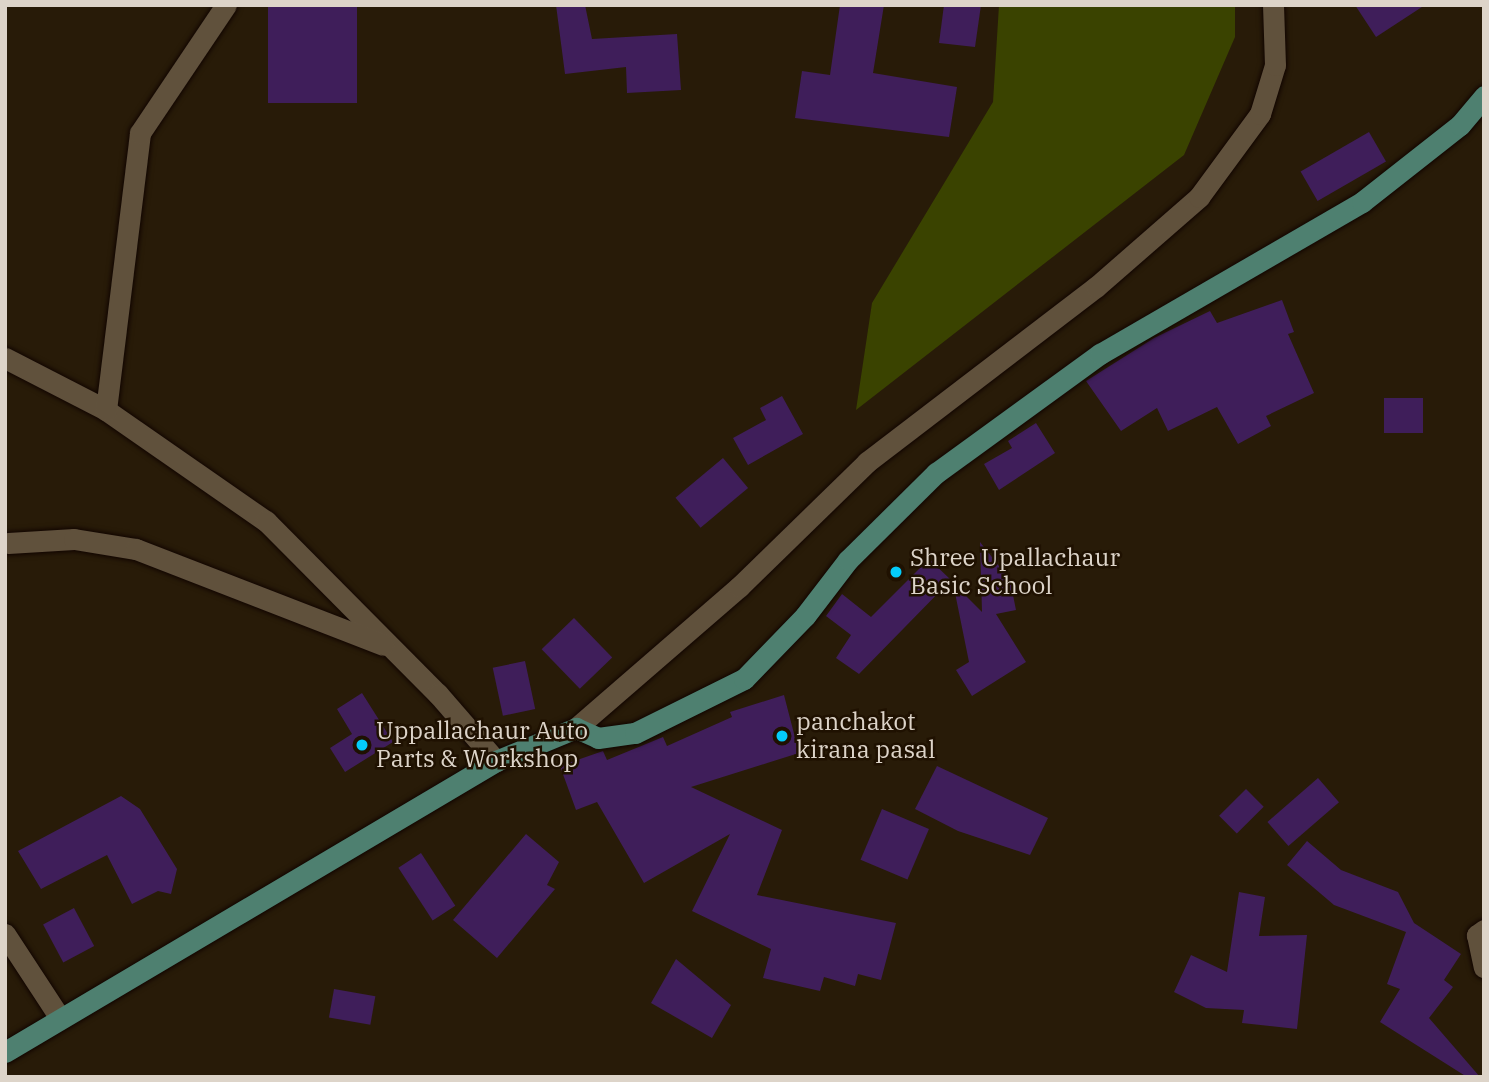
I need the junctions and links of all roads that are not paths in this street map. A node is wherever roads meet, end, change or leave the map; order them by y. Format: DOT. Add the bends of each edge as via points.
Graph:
graph roads {
  1 [pos="226,5"];
  2 [pos="1273,5"];
  3 [pos="1484,96"];
  4 [pos="5,358"];
  5 [pos="106,410"];
  6 [pos="8,543"];
  7 [pos="395,650"];
  8 [pos="576,728"];
  9 [pos="496,761"];
  10 [pos="1484,930"];
  11 [pos="5,933"];
  12 [pos="1484,967"];
  13 [pos="60,1018"];
  14 [pos="5,1052"];
  1 -- 5 [label="street" via="140,132"];
  2 -- 8 [label="street" via="1275,65 1260,114 1199,197 1097,287 867,462 739,587"];
  3 -- 8 [label="main road" via="1460,125 1362,202 1100,354 936,473 848,560 805,616 744,679 635,733 598,738"];
  4 -- 5 [label="street"];
  5 -- 7 [label="street" via="266,521"];
  6 -- 7 [label="street" via="74,539 135,549"];
  7 -- 9 [label="street"];
  8 -- 9 [label="main road"];
  9 -- 13 [label="main road"];
  10 -- 12 [label="street" via="1477,935"];
  11 -- 13 [label="street"];
  13 -- 14 [label="main road"];
}
